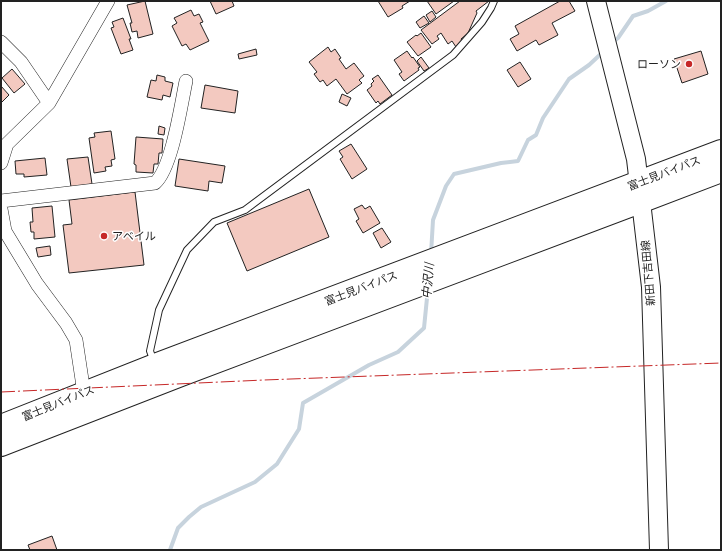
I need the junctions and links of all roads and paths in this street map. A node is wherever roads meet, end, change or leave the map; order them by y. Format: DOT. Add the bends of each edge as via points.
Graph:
graph roads {
  1 [pos="108,1"];
  2 [pos="494,1"];
  3 [pos="596,1"];
  4 [pos="1,42"];
  5 [pos="186,81"];
  6 [pos="49,103"];
  7 [pos="721,151"];
  8 [pos="1,163"];
  9 [pos="721,170"];
  10 [pos="640,192"];
  11 [pos="1,201"];
  12 [pos="1,209"];
  13 [pos="417,277"];
  14 [pos="155,365"];
  15 [pos="84,393"];
  16 [pos="1,426"];
  17 [pos="1,446"];
  18 [pos="659,550"];
  1 -- 6 [label="street"];
  2 -- 14 [label="lane" via="482,22 453,55 245,210 214,222 186,250 159,310 150,351"];
  3 -- 10 [label="main road, 新田下吉田線" via="636,159"];
  4 -- 6 [label="street" via="21,62"];
  5 -- 11 [label="street" via="170,156 161,178 155,183"];
  6 -- 8 [label="street" via="7,144"];
  7 -- 10 [label="highway, 富士見バイパス"];
  9 -- 10 [label="highway, 富士見バイパス"];
  10 -- 13 [label="highway, 富士見バイパス" via="447,255"];
  10 -- 13 [label="highway, 富士見バイパス" via="442,277"];
  10 -- 18 [label="main road, 新田下吉田線" via="651,287"];
  12 -- 15 [label="street" via="5,231 37,284 76,340"];
  13 -- 14 [label="highway, 富士見バイパス"];
  13 -- 17 [label="highway, 富士見バイパス"];
  14 -- 15 [label="highway, 富士見バイパス"];
  15 -- 16 [label="highway, 富士見バイパス"];
}
